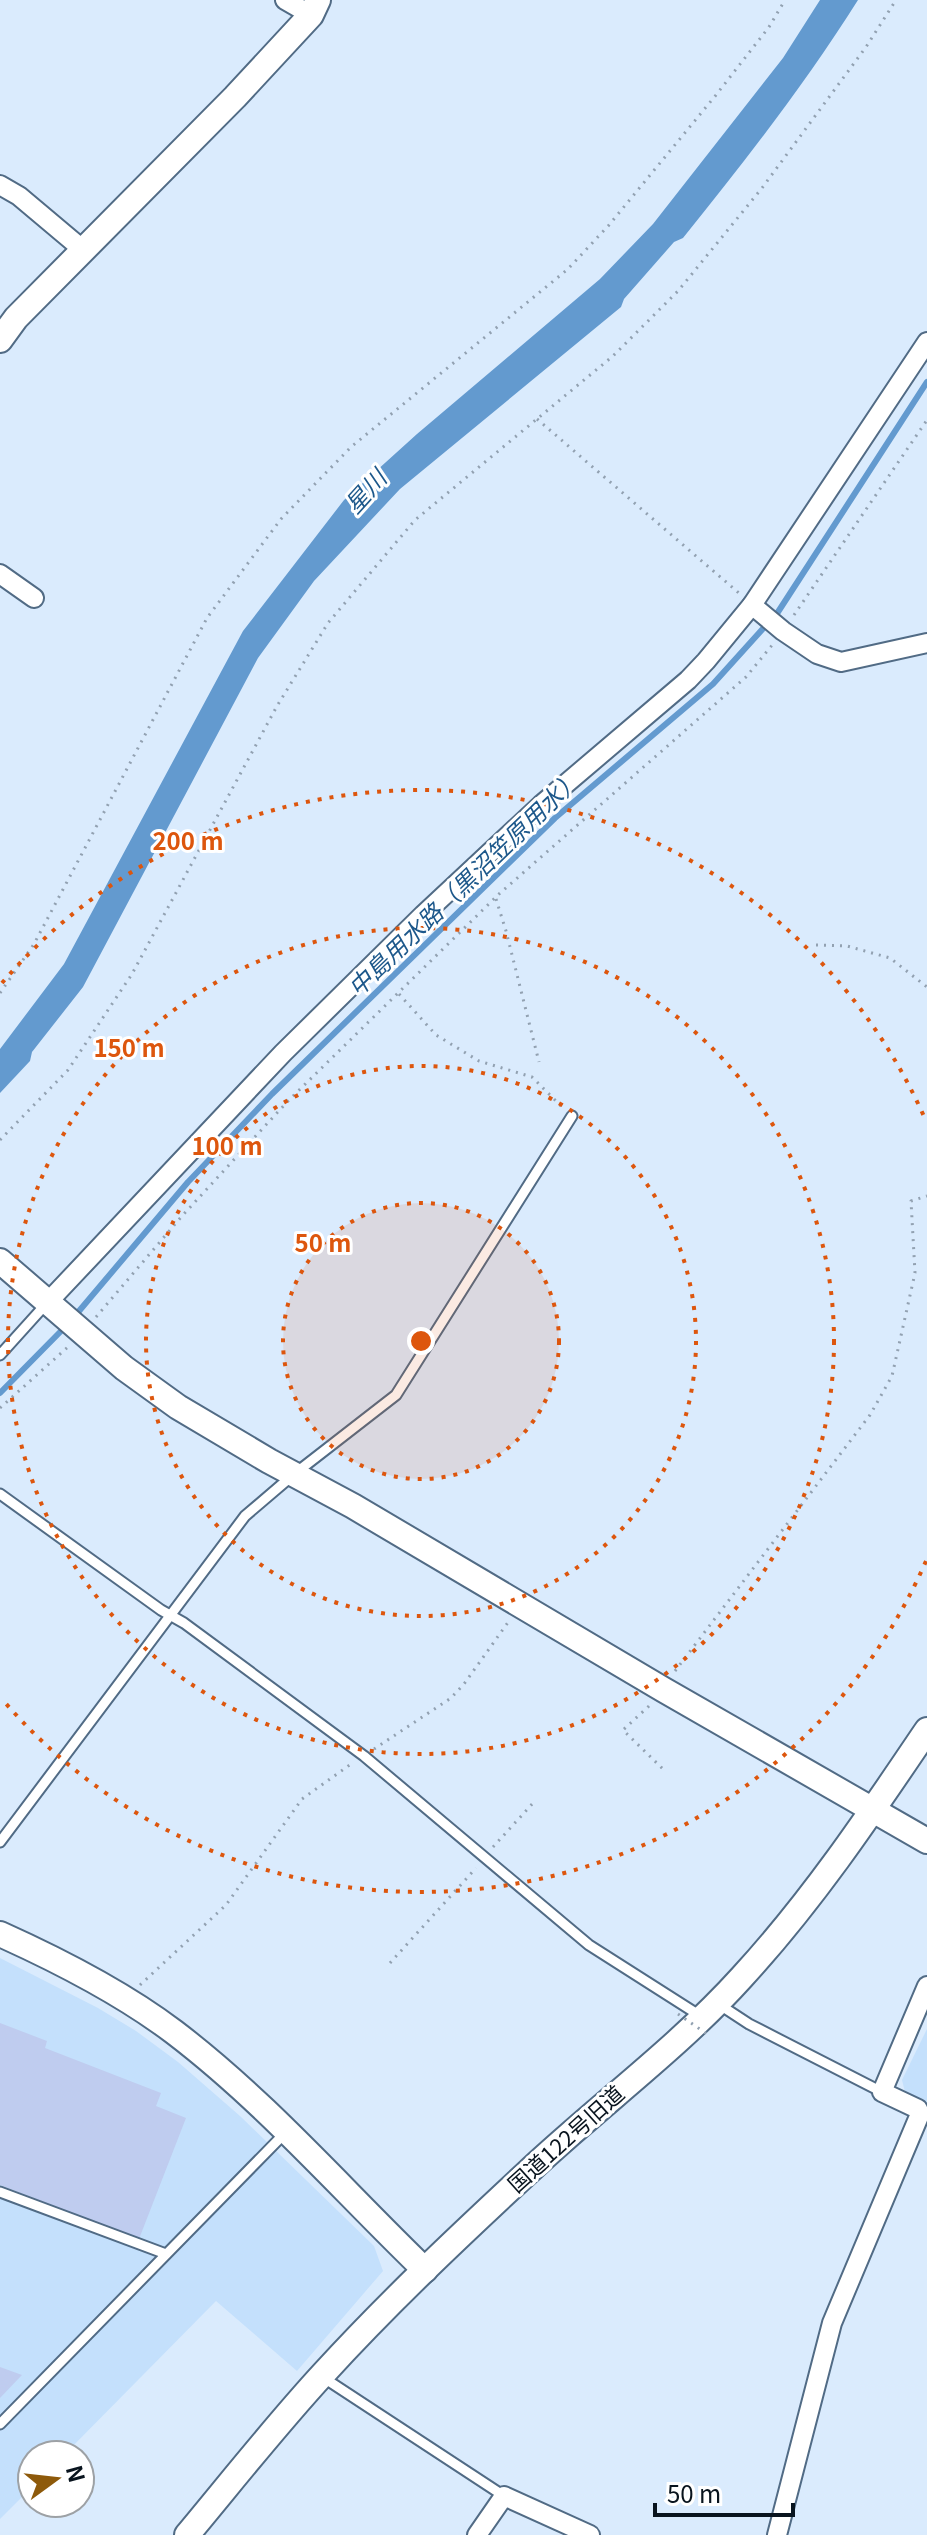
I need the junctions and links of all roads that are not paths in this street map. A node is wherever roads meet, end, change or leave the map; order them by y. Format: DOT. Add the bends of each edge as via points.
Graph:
graph roads {
  1 [pos="285,0"];
  2 [pos="314,7"];
  3 [pos="0,185"];
  4 [pos="82,249"];
  5 [pos="0,340"];
  6 [pos="927,342"];
  7 [pos="0,574"];
  8 [pos="34,598"];
  9 [pos="757,609"];
  10 [pos="927,643"];
  11 [pos="572,1116"];
  12 [pos="0,1261"];
  13 [pos="54,1307"];
  14 [pos="0,1355"];
  15 [pos="293,1475"];
  16 [pos="0,1494"];
  17 [pos="170,1614"];
  18 [pos="927,1730"];
  19 [pos="873,1811"];
  20 [pos="927,1841"];
  21 [pos="0,1842"];
  22 [pos="0,1934"];
  23 [pos="927,1986"];
  24 [pos="701,2017"];
  25 [pos="882,2092"];
  26 [pos="286,2132"];
  27 [pos="0,2192"];
  28 [pos="166,2254"];
  29 [pos="425,2270"];
  30 [pos="322,2376"];
  31 [pos="0,2424"];
  32 [pos="504,2496"];
  33 [pos="187,2535"];
  34 [pos="477,2535"];
  35 [pos="590,2535"];
  36 [pos="777,2535"];
  1 -- 2 [label="street"];
  2 -- 4 [label="street" via="235,97"];
  3 -- 4 [label="street"];
  4 -- 5 [label="street"];
  6 -- 9 [label="street"];
  7 -- 8 [label="street"];
  9 -- 10 [label="street" via="817,654 841,662"];
  9 -- 13 [label="street" via="688,680 491,850 283,1053"];
  11 -- 15 [label="lane" via="396,1395"];
  12 -- 13 [label="street"];
  13 -- 14 [label="lane"];
  13 -- 15 [label="street" via="178,1407"];
  15 -- 17 [label="lane" via="245,1516"];
  15 -- 19 [label="street"];
  16 -- 17 [label="lane"];
  17 -- 21 [label="lane"];
  17 -- 24 [label="lane" via="364,1756 589,1945"];
  18 -- 19 [label="street, 国道122号旧道"];
  19 -- 20 [label="street"];
  19 -- 24 [label="street, 国道122号旧道" via="800,1910"];
  22 -- 26 [label="street" via="71,1968 173,2031"];
  23 -- 25 [label="street"];
  24 -- 25 [label="lane" via="749,2024"];
  24 -- 29 [label="street, 国道122号旧道"];
  25 -- 36 [label="street" via="920,2114 832,2323"];
  26 -- 28 [label="lane"];
  26 -- 29 [label="street"];
  27 -- 28 [label="lane"];
  28 -- 31 [label="lane"];
  29 -- 30 [label="street, 国道122号旧道"];
  30 -- 32 [label="lane"];
  30 -- 33 [label="street, 国道122号旧道"];
  32 -- 34 [label="street"];
  32 -- 35 [label="street"];
}
